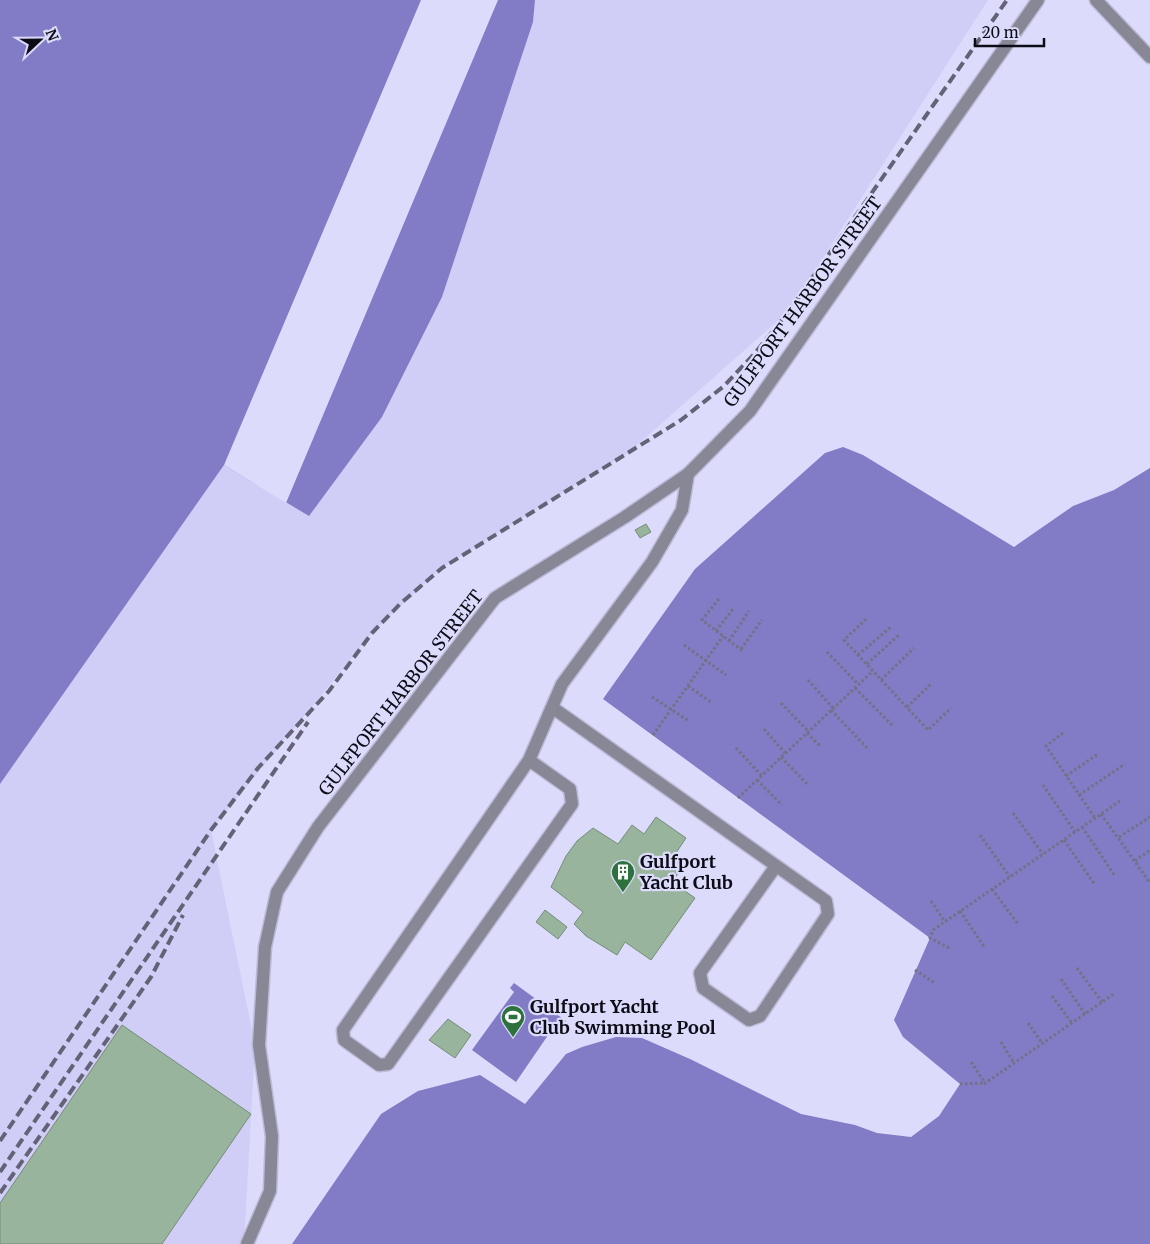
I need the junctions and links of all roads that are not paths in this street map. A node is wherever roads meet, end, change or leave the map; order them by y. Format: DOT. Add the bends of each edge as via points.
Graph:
graph roads {
  1 [pos="1038,0"];
  2 [pos="1096,0"];
  3 [pos="1150,57"];
  4 [pos="688,474"];
  5 [pos="553,708"];
  6 [pos="529,760"];
  7 [pos="776,866"];
  8 [pos="247,1244"];
  1 -- 4 [label="street, GULFPORT HARBOR STREET" via="750,411"];
  2 -- 3 [label="street"];
  4 -- 5 [label="street" via="682,510 652,562 562,684"];
  4 -- 8 [label="street, GULFPORT HARBOR STREET" via="495,598 318,827 278,892 265,947 260,1045 272,1136 270,1191"];
  5 -- 6 [label="street"];
  5 -- 7 [label="street"];
  6 -- 6 [label="street" via="343,1030 344,1040 379,1065 388,1064 572,804 570,789"];
  7 -- 7 [label="street" via="826,901 828,914 760,1016 749,1020 703,988 700,973"];
}
